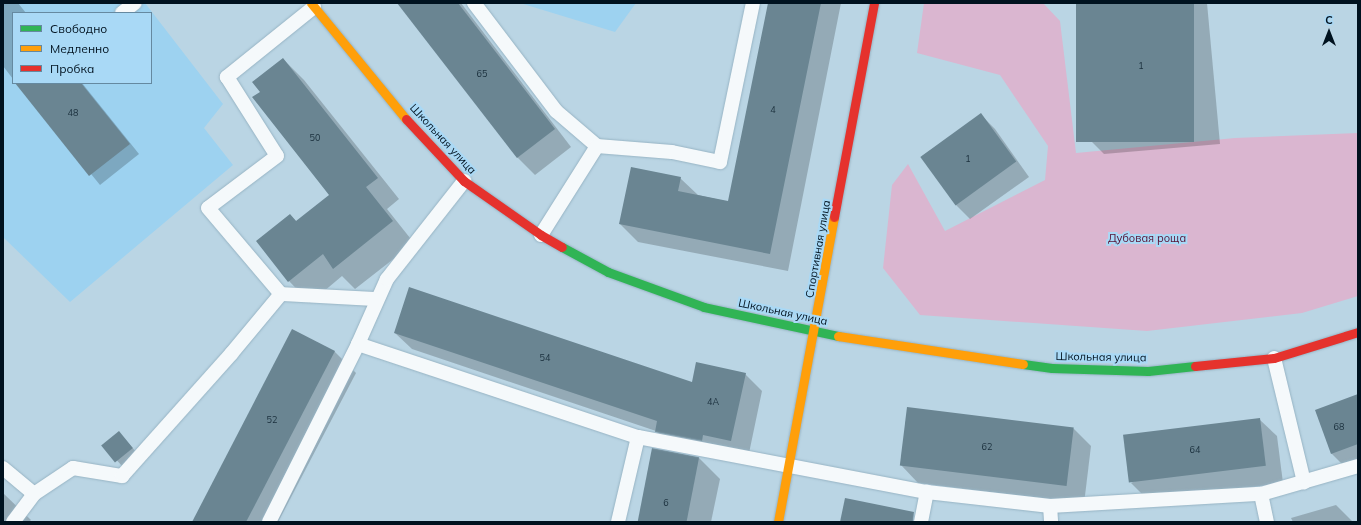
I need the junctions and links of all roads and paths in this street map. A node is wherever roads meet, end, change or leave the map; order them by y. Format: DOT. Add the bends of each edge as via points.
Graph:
graph roads {
  1 [pos="135,3"];
  2 [pos="474,3"];
  3 [pos="752,3"];
  4 [pos="874,3"];
  5 [pos="312,5"];
  6 [pos="123,12"];
  7 [pos="597,146"];
  8 [pos="464,180"];
  9 [pos="541,235"];
  10 [pos="281,294"];
  11 [pos="377,300"];
  12 [pos="815,332"];
  13 [pos="1358,332"];
  14 [pos="358,344"];
  15 [pos="1274,358"];
  16 [pos="638,437"];
  17 [pos="790,464"];
  18 [pos="1358,466"];
  19 [pos="3,468"];
  20 [pos="1304,482"];
  21 [pos="927,492"];
  22 [pos="34,494"];
  23 [pos="1260,494"];
  24 [pos="1050,506"];
  25 [pos="12,522"];
  26 [pos="269,522"];
  27 [pos="618,522"];
  28 [pos="778,522"];
  29 [pos="921,522"];
  30 [pos="1050,522"];
  31 [pos="1267,522"];
  1 -- 6 [label="lane"];
  2 -- 7 [label="lane" via="556,111"];
  3 -- 7 [label="lane" via="720,162 672,152"];
  4 -- 12 [label="street, Спортивная улица"];
  5 -- 8 [label="street, Школьная улица" via="400,111"];
  5 -- 10 [label="lane" via="227,77 277,156 208,208"];
  7 -- 9 [label="lane"];
  8 -- 9 [label="street, Школьная улица"];
  8 -- 11 [label="lane" via="387,279"];
  9 -- 12 [label="street, Школьная улица" via="608,272 655,291 704,307"];
  10 -- 11 [label="lane"];
  10 -- 22 [label="lane" via="122,476 73,468"];
  11 -- 14 [label="lane"];
  12 -- 15 [label="street, Школьная улица" via="859,341 1052,368 1148,371"];
  12 -- 17 [label="street, Спортивная улица"];
  13 -- 15 [label="street, Школьная улица"];
  14 -- 16 [label="lane"];
  14 -- 26 [label="lane"];
  15 -- 20 [label="lane"];
  16 -- 17 [label="lane"];
  16 -- 27 [label="lane"];
  17 -- 21 [label="lane"];
  17 -- 28 [label="street, Спортивная улица"];
  18 -- 20 [label="lane"];
  19 -- 22 [label="lane"];
  20 -- 23 [label="lane"];
  21 -- 24 [label="lane"];
  21 -- 29 [label="lane"];
  22 -- 25 [label="lane"];
  23 -- 24 [label="lane"];
  23 -- 31 [label="lane"];
  24 -- 30 [label="lane"];
}
